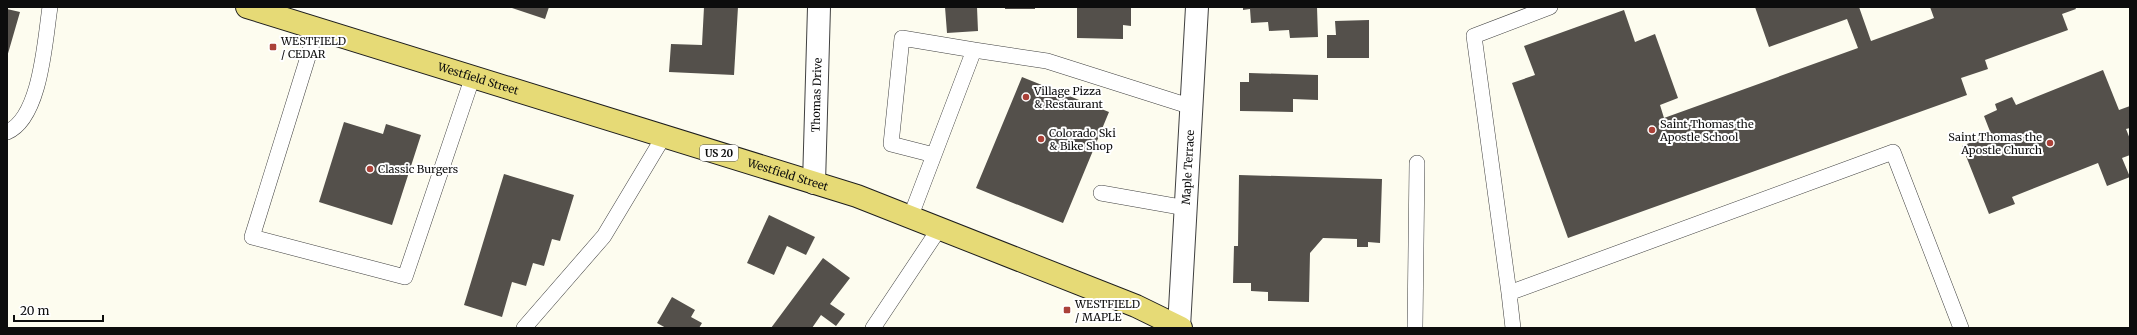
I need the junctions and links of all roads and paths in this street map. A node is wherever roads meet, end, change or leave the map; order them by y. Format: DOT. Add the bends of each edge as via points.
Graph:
graph roads {
  1 [pos="50,7"];
  2 [pos="247,7"];
  3 [pos="820,7"];
  4 [pos="1197,7"];
  5 [pos="1550,7"];
  6 [pos="317,28"];
  7 [pos="974,50"];
  8 [pos="473,76"];
  9 [pos="1192,107"];
  10 [pos="7,132"];
  11 [pos="664,136"];
  12 [pos="934,155"];
  13 [pos="1417,163"];
  14 [pos="814,183"];
  15 [pos="1101,193"];
  16 [pos="1186,208"];
  17 [pos="910,218"];
  18 [pos="939,229"];
  19 [pos="1509,293"];
  20 [pos="524,328"];
  21 [pos="873,328"];
  22 [pos="1180,328"];
  23 [pos="1415,328"];
  24 [pos="1513,328"];
  25 [pos="1961,328"];
  1 -- 10 [label="lane" via="38,81 26,115"];
  2 -- 6 [label="main road, Westfield Street / US 20"];
  3 -- 14 [label="street, Thomas Drive"];
  4 -- 9 [label="street, Maple Terrace"];
  5 -- 19 [label="lane" via="1474,36"];
  6 -- 8 [label="main road, Westfield Street / US 20"];
  6 -- 8 [label="lane" via="252,237 405,277"];
  7 -- 9 [label="lane" via="1047,61"];
  7 -- 12 [label="lane"];
  7 -- 12 [label="lane" via="902,38 891,144"];
  8 -- 11 [label="main road, Westfield Street / US 20"];
  9 -- 16 [label="street, Maple Terrace"];
  11 -- 14 [label="main road, Westfield Street / US 20"];
  11 -- 20 [label="lane" via="604,236"];
  12 -- 17 [label="lane"];
  13 -- 23 [label="lane"];
  14 -- 17 [label="main road, Westfield Street / US 20" via="858,196"];
  15 -- 16 [label="lane"];
  16 -- 22 [label="street, Maple Terrace"];
  17 -- 18 [label="main road, Westfield Street / US 20"];
  18 -- 21 [label="lane"];
  18 -- 22 [label="main road, Westfield Street / US 20" via="1136,306"];
  19 -- 24 [label="lane"];
  19 -- 25 [label="lane" via="1894,152"];
}
